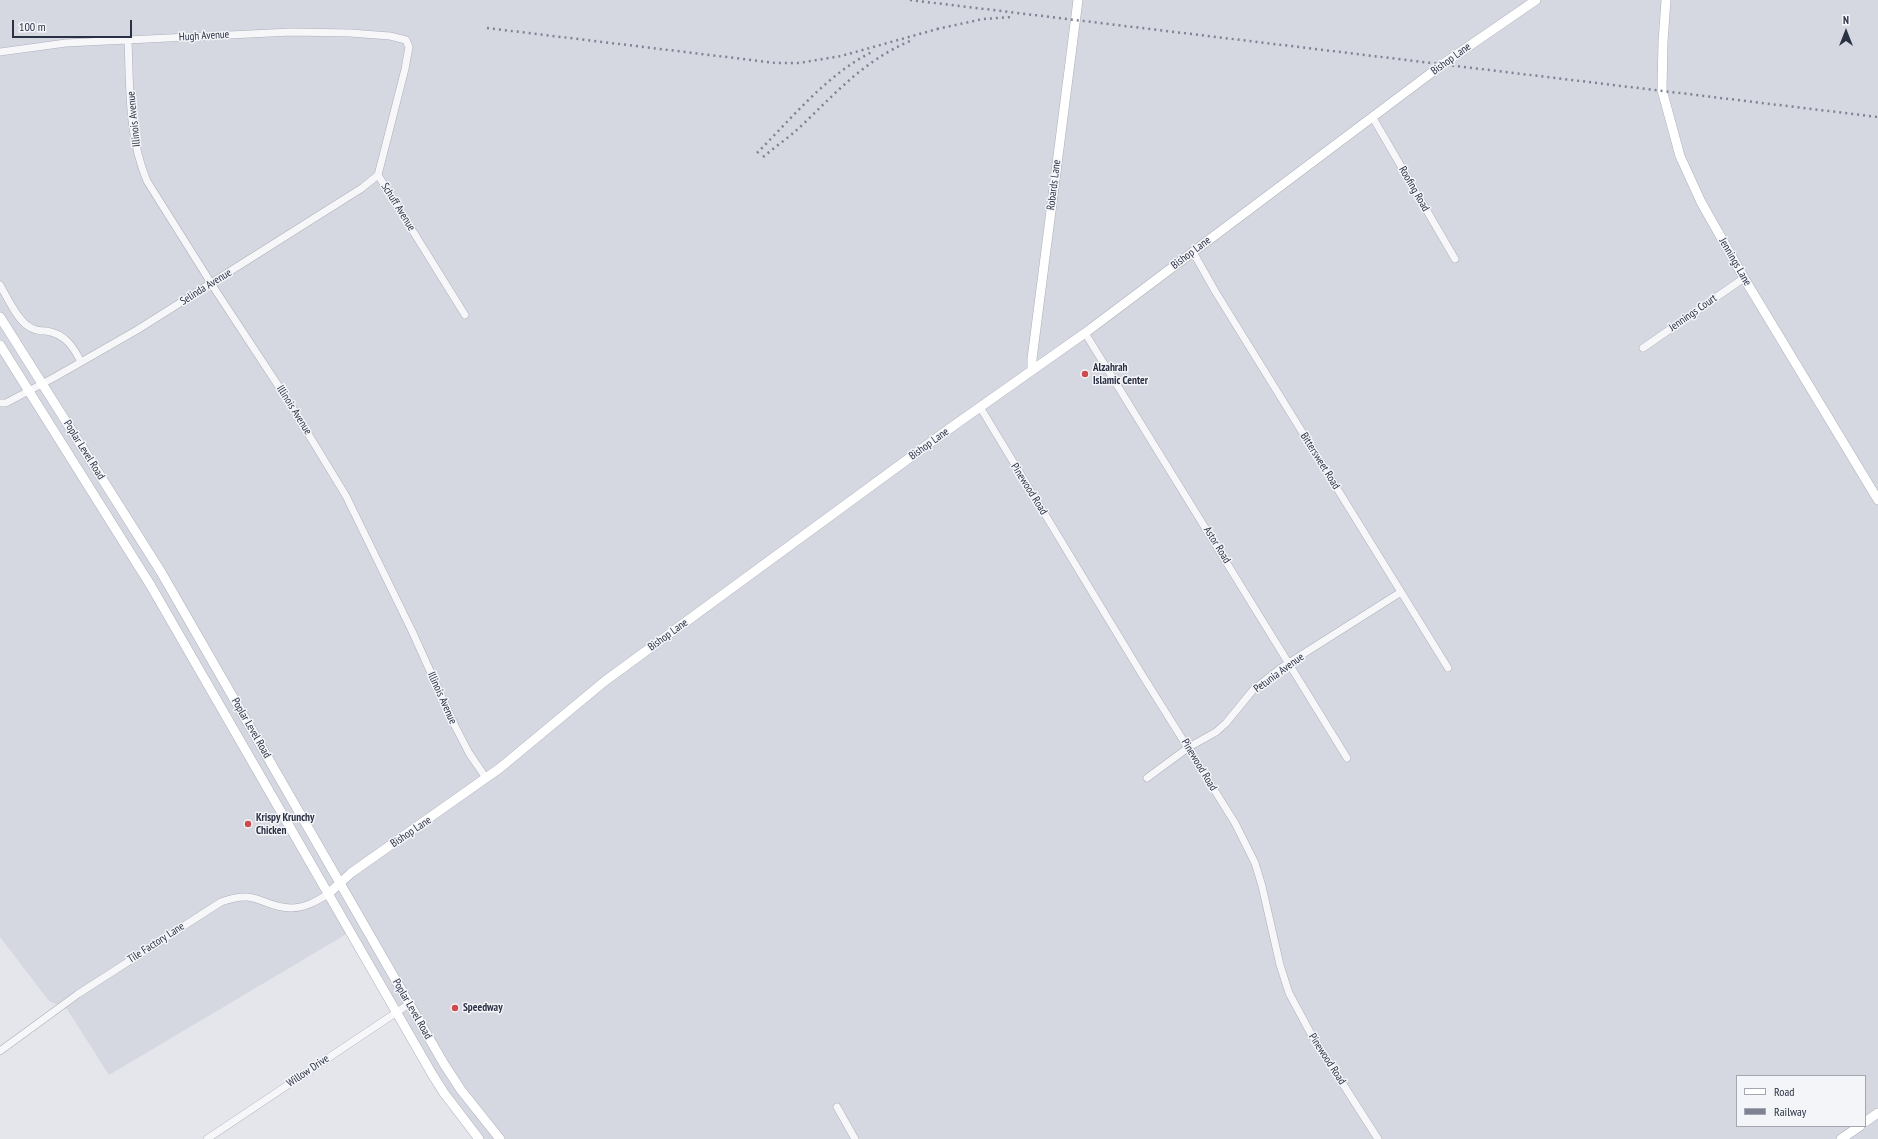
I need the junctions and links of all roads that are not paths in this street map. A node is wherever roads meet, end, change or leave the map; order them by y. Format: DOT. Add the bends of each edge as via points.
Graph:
graph roads {
  1 [pos="1078,0"];
  2 [pos="1536,0"];
  3 [pos="1666,0"];
  4 [pos="128,40"];
  5 [pos="408,41"];
  6 [pos="0,52"];
  7 [pos="1373,118"];
  8 [pos="378,175"];
  9 [pos="1193,252"];
  10 [pos="1456,259"];
  11 [pos="1744,278"];
  12 [pos="212,283"];
  13 [pos="0,285"];
  14 [pos="465,315"];
  15 [pos="0,317"];
  16 [pos="1085,332"];
  17 [pos="0,345"];
  18 [pos="1643,348"];
  19 [pos="82,362"];
  20 [pos="1032,370"];
  21 [pos="42,384"];
  22 [pos="28,391"];
  23 [pos="0,403"];
  24 [pos="980,407"];
  25 [pos="1878,500"];
  26 [pos="1401,592"];
  27 [pos="1289,663"];
  28 [pos="1448,668"];
  29 [pos="1189,747"];
  30 [pos="1347,758"];
  31 [pos="486,778"];
  32 [pos="1147,778"];
  33 [pos="340,882"];
  34 [pos="328,894"];
  35 [pos="409,1004"];
  36 [pos="396,1012"];
  37 [pos="0,1051"];
  38 [pos="837,1107"];
  39 [pos="1878,1113"];
  40 [pos="1866,1121"];
  41 [pos="1859,1127"];
  42 [pos="207,1139"];
  43 [pos="479,1139"];
  44 [pos="500,1139"];
  45 [pos="855,1139"];
  46 [pos="1378,1139"];
  47 [pos="1841,1139"];
  1 -- 20 [label="street, Robards Lane"];
  2 -- 7 [label="street, Bishop Lane" via="1443,64"];
  3 -- 11 [label="street, Jennings Lane" via="1662,90 1674,137 1692,185"];
  4 -- 5 [label="street, Hugh Avenue" via="316,32 390,36"];
  4 -- 6 [label="street, Hugh Avenue" via="51,45"];
  4 -- 12 [label="street, Illinois Avenue" via="134,140 140,164 154,193"];
  5 -- 8 [label="street, Schuff Avenue" via="405,69"];
  7 -- 9 [label="street, Bishop Lane"];
  7 -- 10 [label="street, Roofing Road"];
  8 -- 12 [label="street, Selinda Avenue" via="362,188"];
  8 -- 14 [label="street, Schuff Avenue"];
  9 -- 16 [label="street, Bishop Lane"];
  9 -- 26 [label="street, Bittersweet Road"];
  11 -- 18 [label="street, Jennings Court"];
  11 -- 25 [label="street, Jennings Lane"];
  12 -- 19 [label="street, Selinda Avenue"];
  12 -- 31 [label="street, Illinois Avenue" via="346,496 412,631 454,726"];
  13 -- 19 [label="street" via="28,326 63,336 74,346"];
  15 -- 21 [label="street, Poplar Level Road"];
  16 -- 20 [label="street, Bishop Lane"];
  16 -- 27 [label="street, Astor Road"];
  17 -- 22 [label="street, Poplar Level Road"];
  19 -- 21 [label="street, Selinda Avenue"];
  20 -- 24 [label="street, Bishop Lane"];
  21 -- 22 [label="street, Selinda Avenue"];
  21 -- 33 [label="street, Poplar Level Road" via="161,572"];
  22 -- 23 [label="street, Selinda Avenue" via="6,403"];
  22 -- 34 [label="street, Poplar Level Road" via="151,586"];
  24 -- 29 [label="street, Pinewood Road" via="1141,673"];
  24 -- 31 [label="street, Bishop Lane" via="605,681"];
  26 -- 27 [label="street, Petunia Avenue"];
  26 -- 28 [label="street, Bittersweet Road"];
  27 -- 29 [label="street, Petunia Avenue" via="1253,690 1216,732"];
  27 -- 30 [label="street, Astor Road"];
  29 -- 32 [label="street, Petunia Avenue"];
  29 -- 46 [label="street, Pinewood Road" via="1235,823 1255,862 1280,965 1296,1009"];
  31 -- 33 [label="street, Bishop Lane"];
  33 -- 34 [label="street, Bishop Lane"];
  33 -- 35 [label="street, Poplar Level Road"];
  34 -- 36 [label="street, Poplar Level Road"];
  34 -- 37 [label="street, Tile Factory Lane" via="316,902 292,908 249,896 221,902 82,991"];
  35 -- 36 [label="street, Willow Drive"];
  35 -- 44 [label="street, Poplar Level Road" via="461,1090"];
  36 -- 42 [label="street, Willow Drive"];
  36 -- 43 [label="street, Poplar Level Road" via="444,1093"];
  38 -- 45 [label="street"];
  39 -- 40 [label="street"];
  41 -- 47 [label="street"];
}
